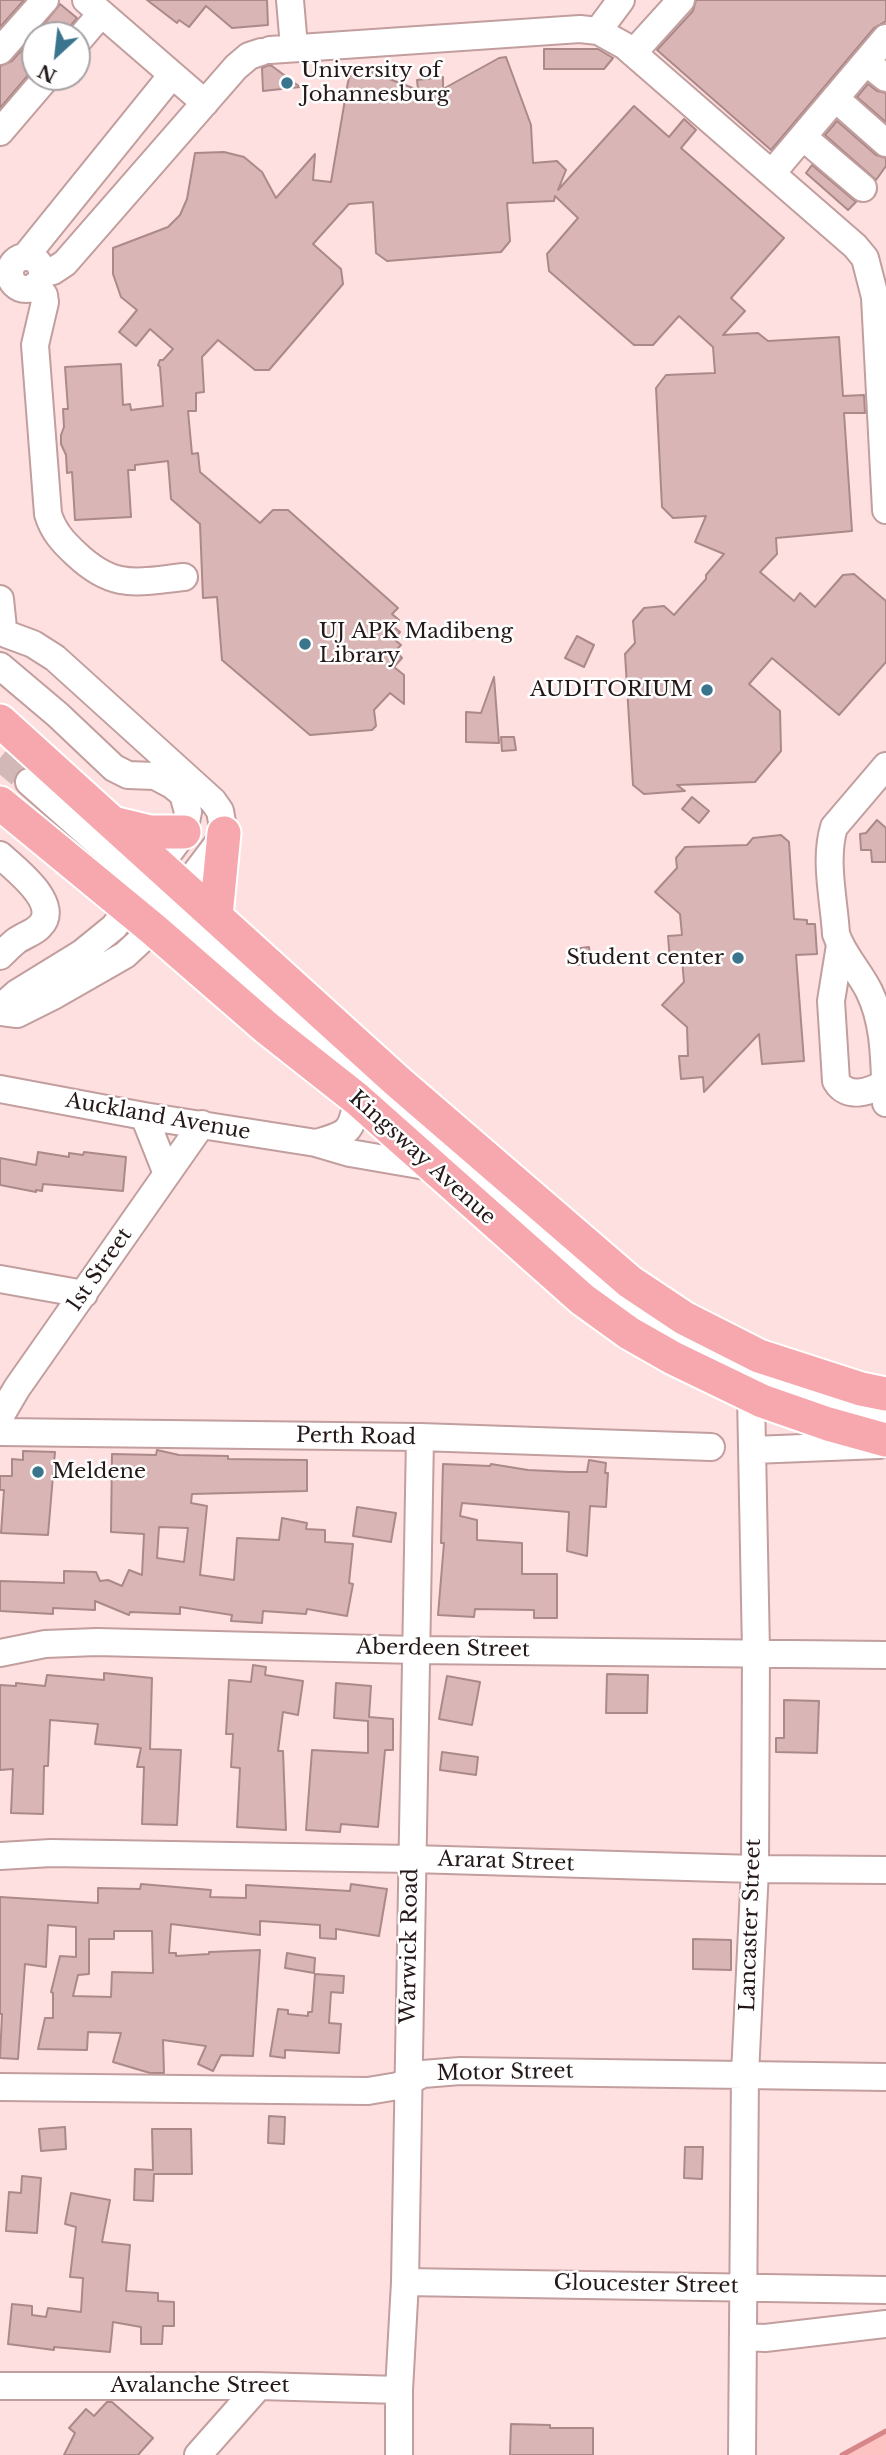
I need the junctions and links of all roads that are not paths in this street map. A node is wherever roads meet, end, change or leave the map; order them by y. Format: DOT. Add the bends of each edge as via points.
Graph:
graph roads {
  1 [pos="45,0"];
  2 [pos="290,0"];
  3 [pos="621,0"];
  4 [pos="681,0"];
  5 [pos="93,7"];
  6 [pos="598,32"];
  7 [pos="886,38"];
  8 [pos="275,49"];
  9 [pos="0,51"];
  10 [pos="633,53"];
  11 [pos="876,70"];
  12 [pos="172,75"];
  13 [pos="35,91"];
  14 [pos="835,98"];
  15 [pos="205,103"];
  16 [pos="0,132"];
  17 [pos="803,137"];
  18 [pos="886,143"];
  19 [pos="772,173"];
  20 [pos="863,188"];
  21 [pos="19,272"];
  22 [pos="880,297"];
  23 [pos="886,510"];
  24 [pos="184,577"];
  25 [pos="0,599"];
  26 [pos="23,640"];
  27 [pos="5,671"];
  28 [pos="0,721"];
  29 [pos="886,766"];
  30 [pos="29,782"];
  31 [pos="0,803"];
  32 [pos="114,823"];
  33 [pos="184,832"];
  34 [pos="224,833"];
  35 [pos="0,855"];
  36 [pos="157,897"];
  37 [pos="216,916"];
  38 [pos="840,945"];
  39 [pos="0,956"];
  40 [pos="0,1010"];
  41 [pos="0,1089"];
  42 [pos="886,1093"];
  43 [pos="357,1099"];
  44 [pos="144,1116"];
  45 [pos="202,1124"];
  46 [pos="316,1143"];
  47 [pos="431,1167"];
  48 [pos="167,1174"];
  49 [pos="0,1279"];
  50 [pos="84,1294"];
  51 [pos="886,1394"];
  52 [pos="751,1396"];
  53 [pos="886,1415"];
  54 [pos="0,1417"];
  55 [pos="0,1432"];
  56 [pos="420,1437"];
  57 [pos="886,1442"];
  58 [pos="711,1447"];
  59 [pos="753,1450"];
  60 [pos="416,1650"];
  61 [pos="756,1652"];
  62 [pos="0,1653"];
  63 [pos="886,1655"];
  64 [pos="0,1856"];
  65 [pos="412,1859"];
  66 [pos="755,1869"];
  67 [pos="886,1870"];
  68 [pos="745,2074"];
  69 [pos="886,2077"];
  70 [pos="407,2081"];
  71 [pos="0,2087"];
  72 [pos="405,2282"];
  73 [pos="745,2287"];
  74 [pos="886,2290"];
  75 [pos="886,2324"];
  76 [pos="744,2337"];
  77 [pos="0,2386"];
  78 [pos="259,2386"];
  79 [pos="399,2390"];
  80 [pos="198,2455"];
  81 [pos="399,2455"];
  82 [pos="742,2455"];
  1 -- 9 [label="street"];
  2 -- 8 [label="street"];
  3 -- 6 [label="street"];
  4 -- 10 [label="street"];
  5 -- 12 [label="street"];
  6 -- 8 [label="street" via="580,29"];
  6 -- 10 [label="street"];
  7 -- 11 [label="street"];
  8 -- 15 [label="street" via="249,56"];
  10 -- 19 [label="street"];
  11 -- 14 [label="street"];
  12 -- 15 [label="street"];
  12 -- 21 [label="street"];
  13 -- 16 [label="street"];
  14 -- 17 [label="street"];
  14 -- 18 [label="street"];
  15 -- 21 [label="street" via="65,263 53,271"];
  17 -- 19 [label="street"];
  17 -- 20 [label="street"];
  19 -- 22 [label="street" via="855,246 865,258"];
  21 -- 24 [label="street" via="44,295 45,302 35,345 51,525 62,541 105,577 140,582"];
  22 -- 23 [label="street"];
  25 -- 26 [label="street" via="3,628 11,637"];
  26 -- 27 [label="street" via="4,654"];
  26 -- 34 [label="street" via="55,658 202,790 219,811"];
  27 -- 33 [label="street" via="114,768 128,775 155,776 173,785 187,802"];
  28 -- 32 [label="main road, Kingsway Avenue"];
  29 -- 38 [label="street" via="834,827 830,840"];
  30 -- 36 [label="street"];
  31 -- 36 [label="main road, Kingsway Avenue"];
  32 -- 33 [label="main road" via="150,832"];
  32 -- 36 [label="main road, Kingsway Avenue"];
  33 -- 36 [label="street"];
  34 -- 36 [label="street" via="216,846"];
  34 -- 37 [label="main road"];
  35 -- 39 [label="street" via="34,887 46,914 40,927"];
  36 -- 37 [label="main road, Kingsway Avenue"];
  36 -- 40 [label="street" via="125,955 17,1014"];
  36 -- 43 [label="main road, Kingsway Avenue" via="267,1028"];
  36 -- 53 [label="street" via="570,1260 640,1315 694,1347 767,1380"];
  37 -- 51 [label="main road, Kingsway Avenue" via="407,1089 653,1299 759,1356"];
  38 -- 42 [label="street" via="876,1006"];
  38 -- 42 [label="street" via="831,1001 836,1080 848,1092"];
  41 -- 44 [label="street, Auckland Avenue"];
  43 -- 46 [label="street" via="349,1129"];
  43 -- 47 [label="main road, Kingsway Avenue"];
  44 -- 45 [label="street, Auckland Avenue"];
  44 -- 48 [label="street"];
  45 -- 46 [label="street, Auckland Avenue"];
  45 -- 48 [label="street, 1st Street"];
  46 -- 47 [label="street, Auckland Avenue"];
  47 -- 52 [label="main road, Kingsway Avenue" via="582,1299 629,1333"];
  48 -- 50 [label="street, 1st Street"];
  49 -- 50 [label="street"];
  50 -- 54 [label="street, 1st Street"];
  52 -- 57 [label="main road, Kingsway Avenue"];
  52 -- 59 [label="street, Lancaster Street"];
  55 -- 56 [label="street, Perth Road"];
  56 -- 58 [label="street, Perth Road"];
  56 -- 60 [label="street, Warwick Road"];
  57 -- 59 [label="street"];
  59 -- 61 [label="street, Lancaster Street"];
  60 -- 61 [label="street, Aberdeen Street"];
  60 -- 62 [label="street, Aberdeen Street" via="97,1642 45,1644"];
  60 -- 65 [label="street, Warwick Road"];
  61 -- 63 [label="street, Aberdeen Street"];
  61 -- 66 [label="street, Lancaster Street"];
  64 -- 65 [label="street, Ararat Street"];
  65 -- 66 [label="street, Ararat Street"];
  65 -- 70 [label="street, Warwick Road"];
  66 -- 67 [label="street, Ararat Street"];
  66 -- 68 [label="street, Lancaster Street"];
  68 -- 69 [label="street, Motor Street"];
  68 -- 70 [label="street, Motor Street" via="460,2071 430,2073"];
  68 -- 73 [label="street, Lancaster Street"];
  70 -- 71 [label="street, Motor Street" via="368,2091"];
  70 -- 72 [label="street, Warwick Road"];
  72 -- 73 [label="street, Gloucester Street"];
  72 -- 79 [label="street, Warwick Road"];
  73 -- 74 [label="street, Gloucester Street"];
  73 -- 76 [label="street, Lancaster Street"];
  75 -- 76 [label="street"];
  76 -- 82 [label="street, Lancaster Street"];
  77 -- 78 [label="street, Avalanche Street"];
  78 -- 79 [label="street, Avalanche Street"];
  78 -- 80 [label="street"];
  79 -- 81 [label="street, Warwick Road"];
}
